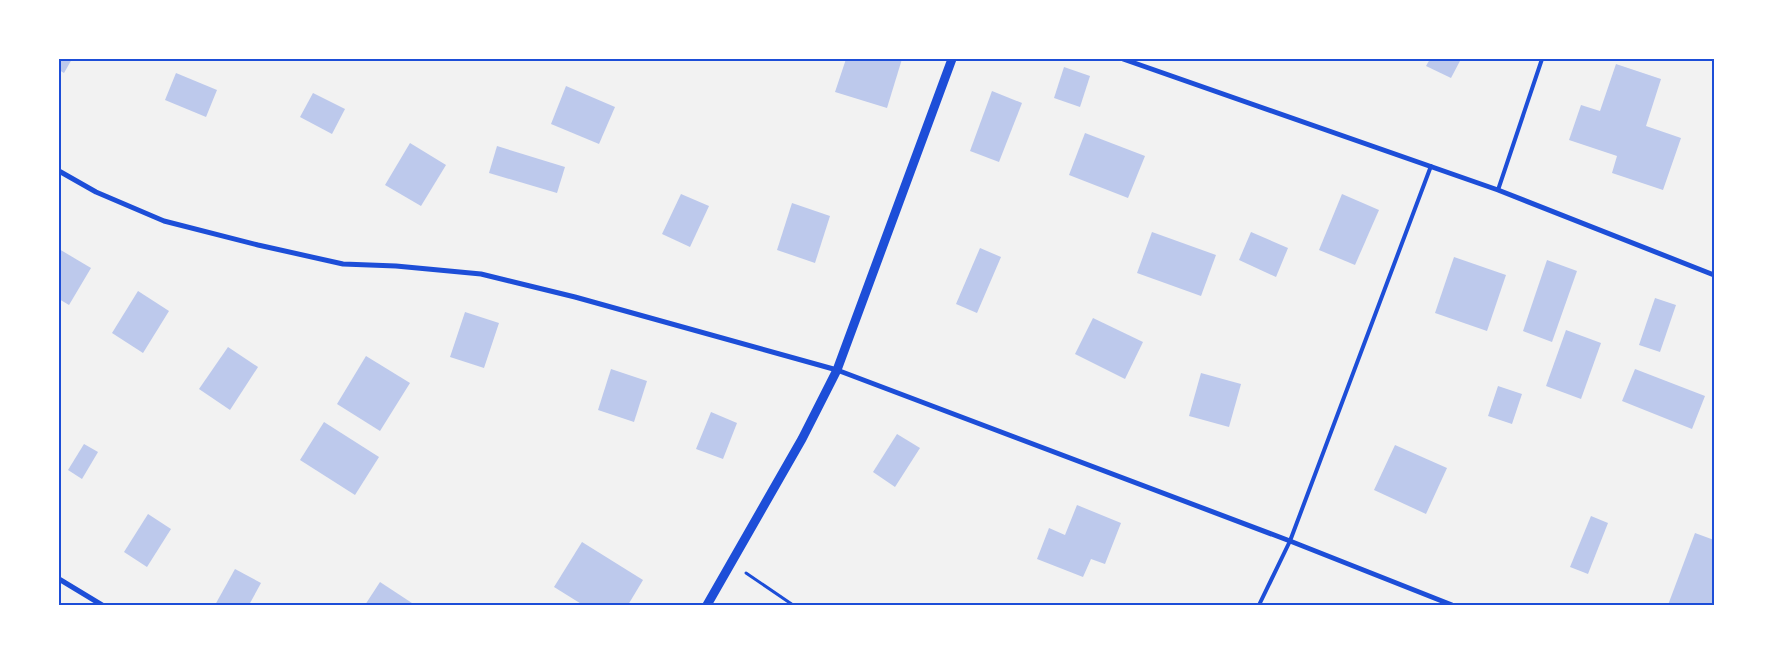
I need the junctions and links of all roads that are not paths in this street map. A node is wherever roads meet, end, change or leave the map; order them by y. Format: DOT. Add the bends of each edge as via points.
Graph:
graph roads {
  1 [pos="952,59"];
  2 [pos="1123,59"];
  3 [pos="1542,59"];
  4 [pos="1431,166"];
  5 [pos="59,171"];
  6 [pos="1498,190"];
  7 [pos="1714,275"];
  8 [pos="836,370"];
  9 [pos="1290,541"];
  10 [pos="59,578"];
  11 [pos="102,605"];
  12 [pos="707,605"];
  13 [pos="1259,605"];
  14 [pos="1452,605"];
  1 -- 8 [label="street"];
  2 -- 4 [label="street"];
  3 -- 6 [label="lane"];
  4 -- 6 [label="street"];
  4 -- 9 [label="lane"];
  5 -- 8 [label="street" via="96,192 164,221 248,243 343,264 481,274"];
  6 -- 7 [label="street"];
  8 -- 9 [label="street"];
  8 -- 12 [label="street" via="802,439"];
  9 -- 13 [label="lane"];
  9 -- 14 [label="street"];
  10 -- 11 [label="street"];
}
